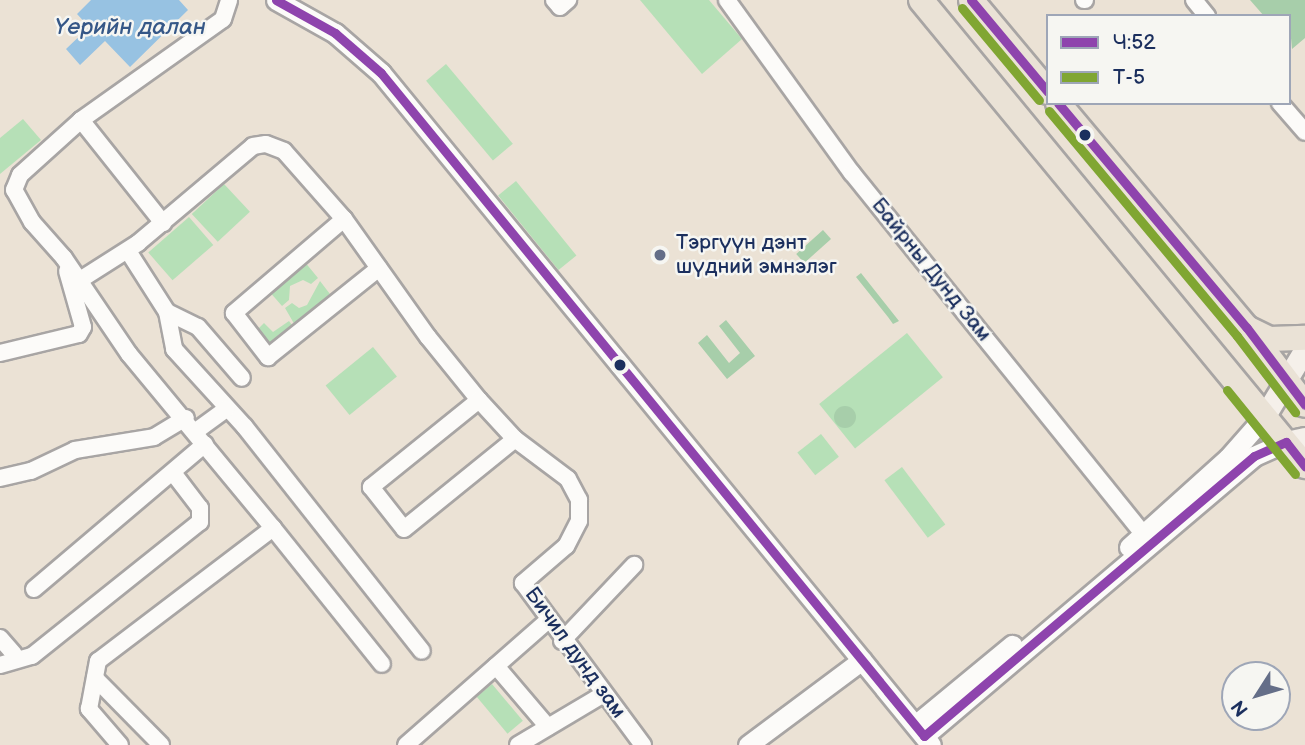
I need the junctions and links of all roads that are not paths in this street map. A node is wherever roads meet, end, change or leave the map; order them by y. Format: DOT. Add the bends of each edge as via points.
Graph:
graph roads {
  1 [pos="229,0"];
  2 [pos="276,0"];
  3 [pos="554,0"];
  4 [pos="568,0"];
  5 [pos="727,0"];
  6 [pos="921,0"];
  7 [pos="1194,0"];
  8 [pos="979,9"];
  9 [pos="1205,14"];
  10 [pos="953,38"];
  11 [pos="1046,90"];
  12 [pos="1060,105"];
  13 [pos="1282,105"];
  14 [pos="81,120"];
  15 [pos="1305,132"];
  16 [pos="7,188"];
  17 [pos="344,219"];
  18 [pos="163,223"];
  19 [pos="128,251"];
  20 [pos="64,258"];
  21 [pos="379,268"];
  22 [pos="80,280"];
  23 [pos="167,312"];
  24 [pos="1247,328"];
  25 [pos="1305,338"];
  26 [pos="1305,349"];
  27 [pos="0,353"];
  28 [pos="242,378"];
  29 [pos="1284,381"];
  30 [pos="480,400"];
  31 [pos="1305,405"];
  32 [pos="226,410"];
  33 [pos="1264,417"];
  34 [pos="186,418"];
  35 [pos="201,438"];
  36 [pos="516,439"];
  37 [pos="1295,440"];
  38 [pos="1305,466"];
  39 [pos="174,474"];
  40 [pos="0,478"];
  41 [pos="273,528"];
  42 [pos="1143,535"];
  43 [pos="634,565"];
  44 [pos="34,589"];
  45 [pos="547,621"];
  46 [pos="0,638"];
  47 [pos="562,641"];
  48 [pos="422,651"];
  49 [pos="14,654"];
  50 [pos="862,660"];
  51 [pos="382,664"];
  52 [pos="0,665"];
  53 [pos="496,666"];
  54 [pos="95,678"];
  55 [pos="604,695"];
  56 [pos="548,727"];
  57 [pos="923,735"];
  58 [pos="120,745"];
  59 [pos="161,745"];
  60 [pos="407,745"];
  61 [pos="518,745"];
  62 [pos="643,745"];
  63 [pos="748,745"];
  1 -- 14 [label="street" via="223,19"];
  2 -- 50 [label="street" via="335,33 382,73"];
  3 -- 4 [label="street" via="560,7"];
  5 -- 42 [label="street, Байрны Дунд Зам" via="852,173"];
  6 -- 10 [label="main road"];
  7 -- 9 [label="street"];
  8 -- 10 [label="main road" via="979,37 970,42"];
  8 -- 11 [label="main road"];
  10 -- 33 [label="main road"];
  12 -- 24 [label="main road"];
  13 -- 15 [label="street"];
  14 -- 16 [label="street"];
  14 -- 18 [label="street"];
  16 -- 20 [label="street"];
  17 -- 18 [label="street, Бичил дунд зам" via="284,151 266,144 240,155"];
  17 -- 21 [label="street, Бичил дунд зам"];
  17 -- 21 [label="street" via="234,313 268,357"];
  18 -- 19 [label="street, Бичил дунд зам"];
  19 -- 22 [label="street, Бичил дунд зам"];
  19 -- 23 [label="street"];
  20 -- 22 [label="street"];
  20 -- 27 [label="street" via="83,327 79,334"];
  21 -- 30 [label="street, Бичил дунд зам"];
  22 -- 34 [label="street" via="129,354"];
  23 -- 28 [label="street" via="198,327"];
  23 -- 32 [label="street" via="174,349"];
  24 -- 25 [label="main road" via="1270,340"];
  24 -- 29 [label="main road"];
  26 -- 29 [label="main road"];
  29 -- 31 [label="main road"];
  29 -- 33 [label="main road"];
  30 -- 36 [label="street, Бичил дунд зам"];
  30 -- 36 [label="street" via="371,488 404,529"];
  32 -- 35 [label="street"];
  32 -- 48 [label="street" via="245,427"];
  33 -- 37 [label="main road"];
  33 -- 42 [label="street" via="1228,458"];
  34 -- 35 [label="street"];
  34 -- 40 [label="street" via="154,437 75,450 31,471"];
  35 -- 39 [label="street"];
  35 -- 41 [label="street"];
  36 -- 45 [label="street, Бичил дунд зам" via="568,479 579,500 579,521 566,546 523,583"];
  37 -- 38 [label="main road"];
  37 -- 57 [label="street" via="1254,456"];
  39 -- 44 [label="street"];
  39 -- 52 [label="street" via="200,508 200,522 32,656"];
  41 -- 51 [label="street"];
  41 -- 54 [label="street" via="98,661"];
  42 -- 57 [label="street"];
  43 -- 47 [label="street"];
  45 -- 47 [label="street, Бичил дунд зам"];
  45 -- 53 [label="street"];
  46 -- 49 [label="street"];
  47 -- 55 [label="street, Бичил дунд зам"];
  50 -- 57 [label="street"];
  50 -- 63 [label="street"];
  53 -- 56 [label="street"];
  53 -- 60 [label="street"];
  54 -- 58 [label="street" via="89,709"];
  54 -- 59 [label="street"];
  55 -- 56 [label="street"];
  55 -- 62 [label="street, Бичил дунд зам"];
  56 -- 61 [label="street"];
}
